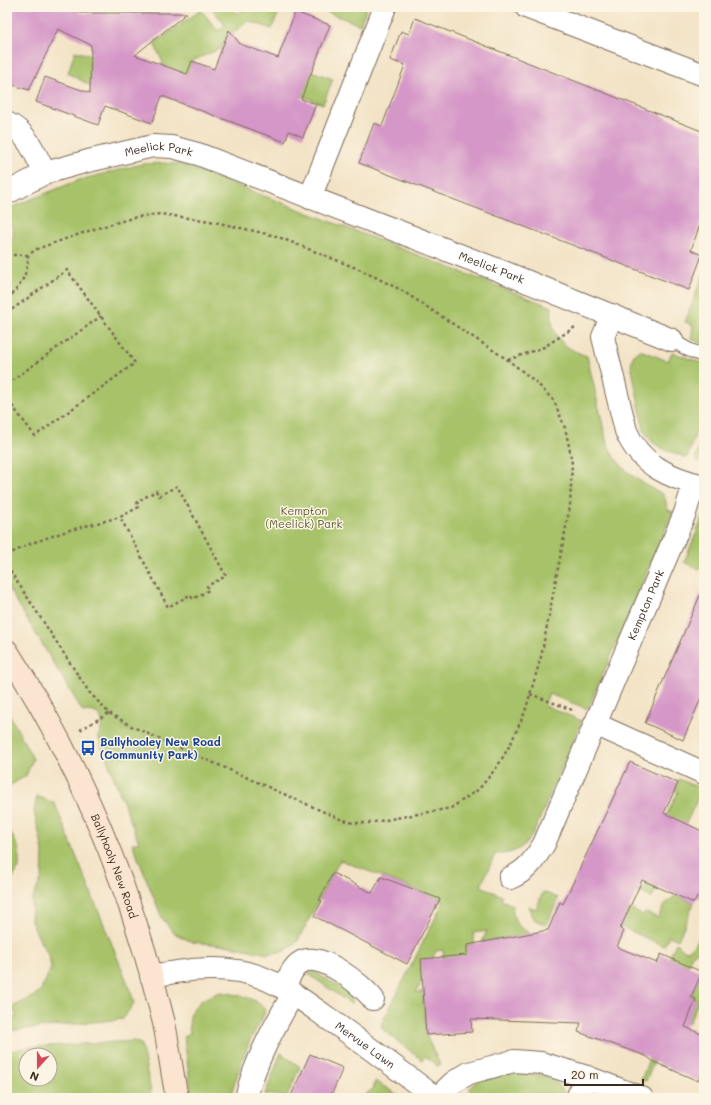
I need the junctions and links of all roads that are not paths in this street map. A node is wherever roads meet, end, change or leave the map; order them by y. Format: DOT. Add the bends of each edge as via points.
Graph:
graph roads {
  1 [pos="385,7"];
  2 [pos="526,7"];
  3 [pos="704,75"];
  4 [pos="7,123"];
  5 [pos="46,173"];
  6 [pos="7,193"];
  7 [pos="310,198"];
  8 [pos="612,315"];
  9 [pos="672,340"];
  10 [pos="704,356"];
  11 [pos="699,485"];
  12 [pos="7,651"];
  13 [pos="595,724"];
  14 [pos="704,773"];
  15 [pos="510,878"];
  16 [pos="151,976"];
  17 [pos="288,991"];
  18 [pos="373,1000"];
  19 [pos="587,1077"];
  20 [pos="177,1098"];
  21 [pos="246,1098"];
  22 [pos="437,1098"];
  23 [pos="577,1098"];
  24 [pos="642,1098"];
  1 -- 7 [label="street"];
  2 -- 3 [label="street"];
  4 -- 5 [label="street" via="26,136"];
  5 -- 6 [label="street, Meelick Park"];
  5 -- 7 [label="street, Meelick Park" via="152,146 172,147 198,154"];
  7 -- 8 [label="street, Meelick Park"];
  8 -- 9 [label="street, Meelick Park"];
  8 -- 11 [label="street, Kempton Park" via="603,337 626,431 632,445 656,468"];
  9 -- 10 [label="lane"];
  11 -- 13 [label="street, Kempton Park"];
  12 -- 16 [label="main road, Ballyhooly New Road" via="60,740 96,817 136,924"];
  13 -- 14 [label="street"];
  13 -- 15 [label="street, Kempton Park" via="544,844 532,863 521,873"];
  16 -- 17 [label="street, Mervue Lawn" via="191,969 216,968 240,971 263,978"];
  16 -- 20 [label="main road, Ballyhooly New Road" via="164,1025"];
  17 -- 18 [label="street" via="295,966 302,961 312,960 323,962 353,979"];
  17 -- 21 [label="street" via="257,1064"];
  17 -- 22 [label="street, Mervue Lawn"];
  19 -- 22 [label="street, Mervue Lawn" via="541,1063 514,1061 469,1073 454,1082"];
  19 -- 23 [label="street"];
  19 -- 24 [label="street, Mervue Lawn"];
}
